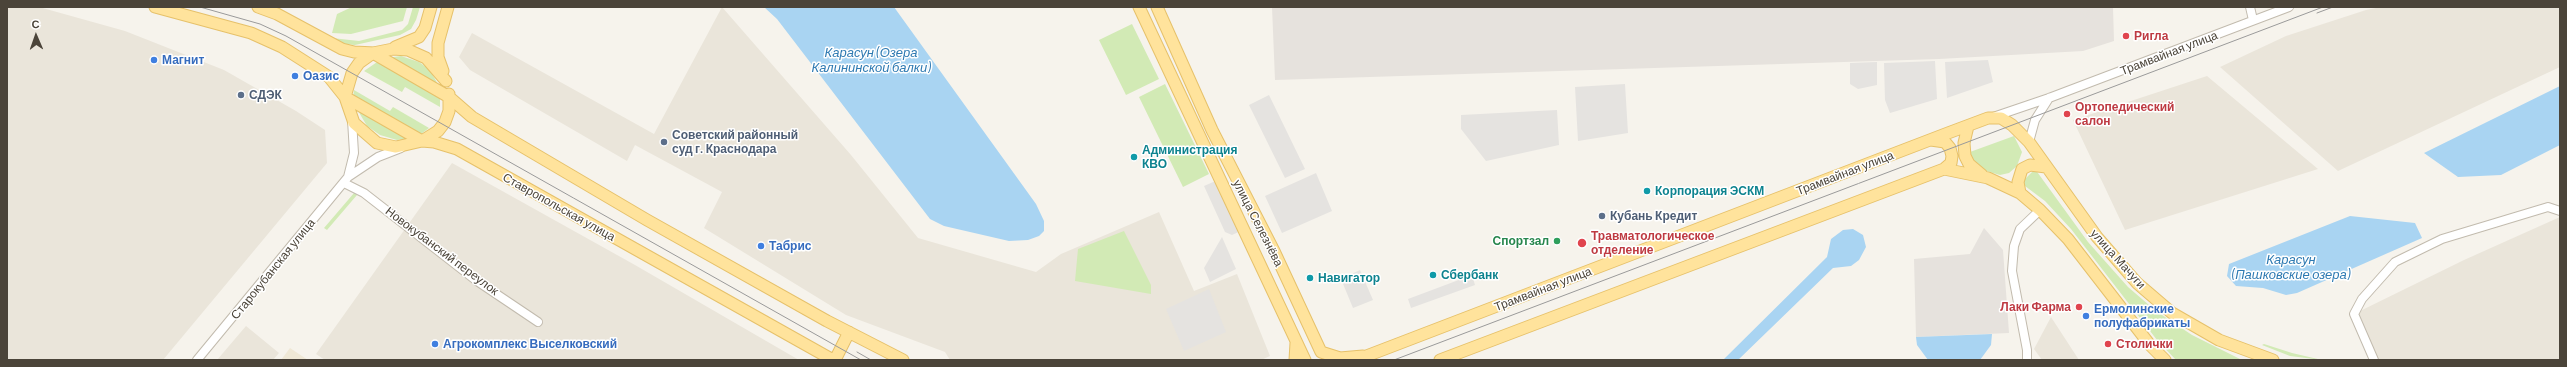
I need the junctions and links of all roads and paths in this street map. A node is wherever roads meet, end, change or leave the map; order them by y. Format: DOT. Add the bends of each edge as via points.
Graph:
graph roads {
  1 [pos="155,7"];
  2 [pos="258,7"];
  3 [pos="431,7"];
  4 [pos="448,7"];
  5 [pos="1139,7"];
  6 [pos="1157,7"];
  7 [pos="2250,7"];
  8 [pos="2289,7"];
  9 [pos="2253,20"];
  10 [pos="374,53"];
  11 [pos="446,81"];
  12 [pos="345,97"];
  13 [pos="449,97"];
  14 [pos="2049,98"];
  15 [pos="351,117"];
  16 [pos="1988,118"];
  17 [pos="1968,126"];
  18 [pos="1932,140"];
  19 [pos="422,141"];
  20 [pos="2029,142"];
  21 [pos="405,147"];
  22 [pos="2046,167"];
  23 [pos="1944,169"];
  24 [pos="1988,178"];
  25 [pos="346,180"];
  26 [pos="2020,193"];
  27 [pos="2040,210"];
  28 [pos="2560,211"];
  29 [pos="538,322"];
  30 [pos="849,332"];
  31 [pos="1296,340"];
  32 [pos="1368,356"];
  33 [pos="197,360"];
  34 [pos="834,360"];
  35 [pos="903,360"];
  36 [pos="1295,360"];
  37 [pos="1305,360"];
  38 [pos="1356,360"];
  39 [pos="1440,360"];
  40 [pos="2027,360"];
  41 [pos="2165,360"];
  42 [pos="2273,360"];
  43 [pos="2374,360"];
  1 -- 12 [label="main road" via="251,33 282,47 329,77"];
  2 -- 10 [label="main road" via="277,14 342,49"];
  3 -- 10 [label="main road" via="425,28 419,37"];
  4 -- 11 [label="main road" via="438,50"];
  5 -- 31 [label="main road, улица Селезнёва"];
  6 -- 32 [label="main road, улица Селезнёва" via="1212,130 1274,251 1321,352 1340,358"];
  7 -- 9 [label="street"];
  8 -- 9 [label="street, Трамвайная улица"];
  9 -- 14 [label="street, Трамвайная улица"];
  10 -- 11 [label="main road" via="393,49 408,50 432,63"];
  10 -- 12 [label="main road" via="354,69"];
  10 -- 13 [label="main road"];
  11 -- 13 [label="main road"];
  12 -- 15 [label="main road, Ставропольская улица"];
  12 -- 19 [label="main road"];
  13 -- 19 [label="main road" via="449,111 445,122 438,131"];
  13 -- 30 [label="main road" via="472,117 648,220"];
  14 -- 16 [label="street, Трамвайная улица"];
  14 -- 20 [label="street" via="2037,116"];
  15 -- 21 [label="main road, Ставропольская улица" via="363,133 377,143"];
  15 -- 25 [label="street, Старокубанская улица" via="354,153"];
  16 -- 17 [label="main road, Трамвайная улица"];
  16 -- 20 [label="main road, улица Мачуги" via="2008,121"];
  17 -- 18 [label="main road, Трамвайная улица"];
  17 -- 24 [label="main road" via="1964,142 1965,156 1976,172"];
  18 -- 23 [label="main road" via="1945,142 1950,148 1951,163"];
  18 -- 32 [label="main road, Трамвайная улица"];
  19 -- 21 [label="main road, Ставропольская улица"];
  19 -- 34 [label="main road, Ставропольская улица" via="457,149"];
  20 -- 22 [label="main road, улица Мачуги"];
  21 -- 25 [label="street, Старокубанская улица" via="378,158"];
  22 -- 26 [label="main road" via="2030,165 2022,169 2018,182"];
  22 -- 42 [label="main road, улица Мачуги" via="2097,237 2137,283 2172,312 2219,340"];
  23 -- 24 [label="main road, улица Мачуги"];
  23 -- 39 [label="main road"];
  24 -- 26 [label="main road, улица Мачуги"];
  25 -- 29 [label="street, Новокубанский переулок" via="477,280"];
  25 -- 33 [label="street, Старокубанская улица"];
  26 -- 27 [label="main road, улица Мачуги"];
  27 -- 40 [label="street" via="2020,228 2014,246 2012,272"];
  27 -- 41 [label="main road, улица Мачуги" via="2068,239 2150,345"];
  28 -- 43 [label="street" via="2548,207 2442,239 2395,262 2362,299 2354,314"];
  30 -- 34 [label="main road, Ставропольская улица"];
  30 -- 35 [label="main road"];
  31 -- 36 [label="main road, улица Селезнёва"];
  31 -- 37 [label="main road, улица Селезнёва"];
  32 -- 38 [label="main road, Трамвайная улица"];
}
